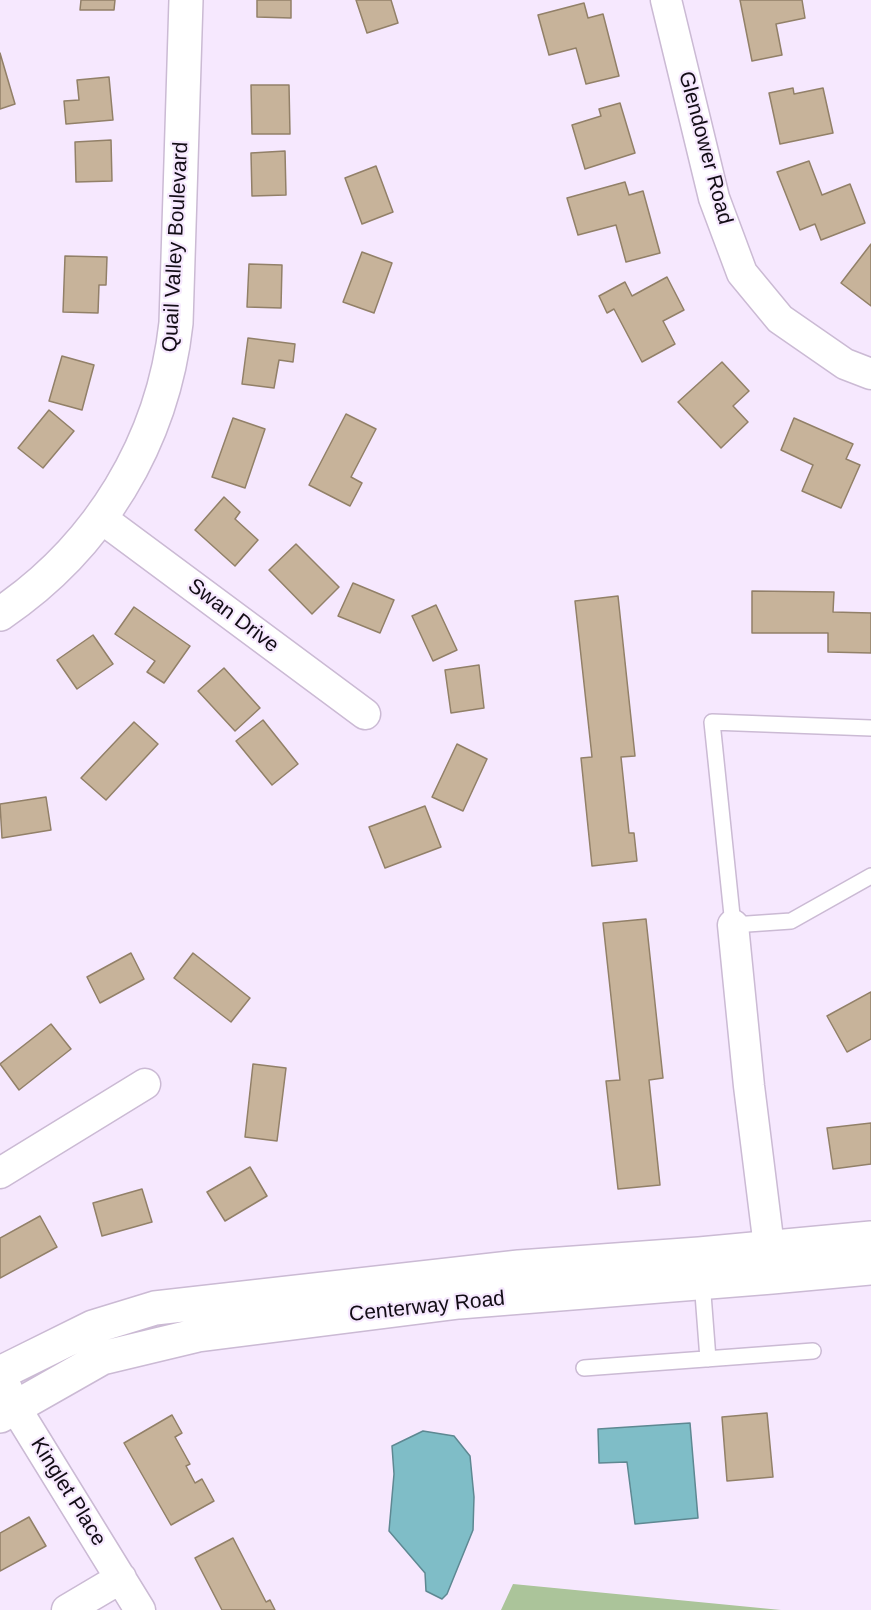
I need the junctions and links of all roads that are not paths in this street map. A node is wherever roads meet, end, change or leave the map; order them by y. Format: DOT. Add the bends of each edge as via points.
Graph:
graph roads {
  1 [pos="186,0"];
  2 [pos="666,0"];
  3 [pos="871,374"];
  4 [pos="101,518"];
  5 [pos="0,614"];
  6 [pos="365,714"];
  7 [pos="871,728"];
  8 [pos="871,876"];
  9 [pos="733,925"];
  10 [pos="145,1084"];
  11 [pos="0,1173"];
  12 [pos="871,1238"];
  13 [pos="771,1262"];
  14 [pos="701,1268"];
  15 [pos="871,1268"];
  16 [pos="813,1351"];
  17 [pos="708,1359"];
  18 [pos="584,1368"];
  19 [pos="0,1373"];
  20 [pos="8,1412"];
  21 [pos="121,1578"];
  22 [pos="67,1610"];
  23 [pos="140,1610"];
  1 -- 4 [label="street, Quail Valley Boulevard" via="174,343 153,423 124,484"];
  2 -- 3 [label="street, Glendower Road" via="714,198 742,273 780,320 845,364"];
  4 -- 5 [label="street, Quail Valley Boulevard" via="58,568"];
  4 -- 6 [label="street, Swan Drive"];
  7 -- 9 [label="lane" via="712,722"];
  8 -- 9 [label="lane" via="791,921"];
  9 -- 13 [label="street" via="748,1086"];
  10 -- 11 [label="street"];
  12 -- 13 [label="street, Centerway Road"];
  13 -- 14 [label="street, Centerway Road"];
  13 -- 15 [label="street, Centerway Road"];
  14 -- 17 [label="lane"];
  14 -- 19 [label="street, Centerway Road" via="519,1267 155,1308 93,1327"];
  14 -- 20 [label="street, Centerway Road" via="198,1335 102,1358"];
  16 -- 17 [label="lane"];
  17 -- 18 [label="lane"];
  19 -- 20 [label="street, Kinglet Place"];
  20 -- 21 [label="street, Kinglet Place"];
  21 -- 22 [label="street"];
  21 -- 23 [label="street, Kinglet Place"];
}
